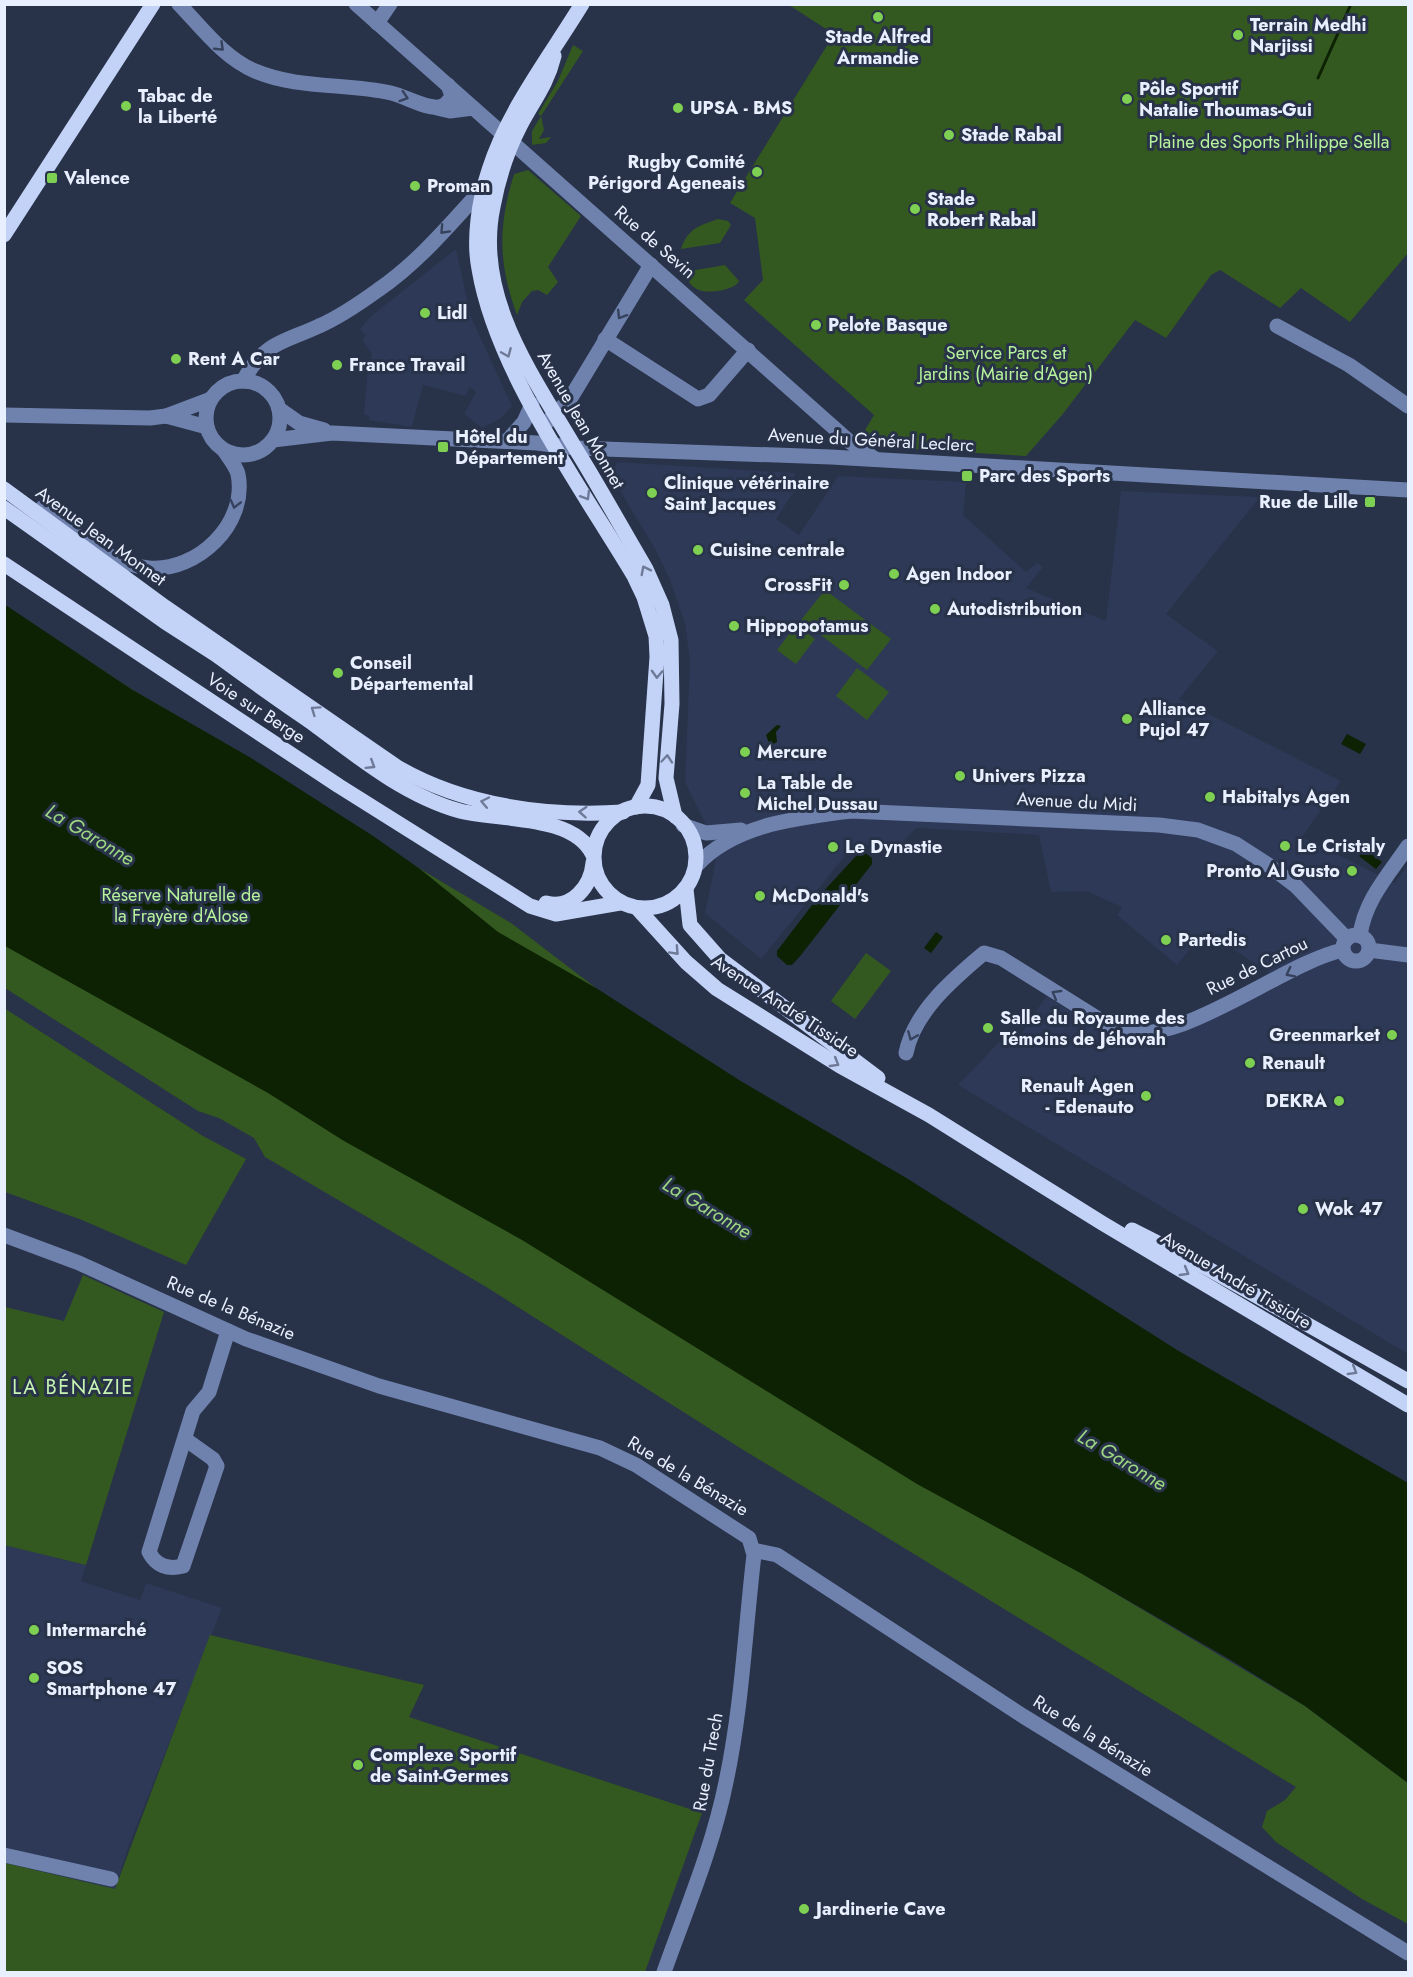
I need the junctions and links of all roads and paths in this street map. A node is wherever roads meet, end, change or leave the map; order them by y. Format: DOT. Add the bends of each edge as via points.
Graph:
graph roads {
  1 [pos="153,4"];
  2 [pos="179,4"];
  3 [pos="356,4"];
  4 [pos="390,4"];
  5 [pos="582,4"];
  6 [pos="377,23"];
  7 [pos="556,45"];
  8 [pos="448,85"];
  9 [pos="437,108"];
  10 [pos="473,108"];
  11 [pos="508,140"];
  12 [pos="484,187"];
  13 [pos="9,217"];
  14 [pos="4,235"];
  15 [pos="651,265"];
  16 [pos="1277,326"];
  17 [pos="605,339"];
  18 [pos="748,350"];
  19 [pos="243,381"];
  20 [pos="211,399"];
  21 [pos="532,404"];
  22 [pos="1408,406"];
  23 [pos="279,409"];
  24 [pos="4,415"];
  25 [pos="166,416"];
  26 [pos="549,421"];
  27 [pos="207,427"];
  28 [pos="332,433"];
  29 [pos="273,440"];
  30 [pos="507,441"];
  31 [pos="555,446"];
  32 [pos="576,448"];
  33 [pos="224,450"];
  34 [pos="876,460"];
  35 [pos="4,481"];
  36 [pos="4,489"];
  37 [pos="1408,490"];
  38 [pos="4,497"];
  39 [pos="4,508"];
  40 [pos="4,564"];
  41 [pos="221,658"];
  42 [pos="630,809"];
  43 [pos="679,821"];
  44 [pos="768,826"];
  45 [pos="1408,846"];
  46 [pos="593,859"];
  47 [pos="697,865"];
  48 [pos="490,879"];
  49 [pos="686,889"];
  50 [pos="620,903"];
  51 [pos="636,908"];
  52 [pos="1350,942"];
  53 [pos="1369,951"];
  54 [pos="1408,955"];
  55 [pos="906,1053"];
  56 [pos="929,1115"];
  57 [pos="1046,1186"];
  58 [pos="4,1235"];
  59 [pos="228,1331"];
  60 [pos="1408,1381"];
  61 [pos="1408,1405"];
  62 [pos="185,1439"];
  63 [pos="753,1550"];
  64 [pos="4,1855"];
  65 [pos="111,1879"];
  66 [pos="1408,1953"];
  67 [pos="664,1972"];
  1 -- 13 [label="main road"];
  2 -- 9 [label="street, one-way" via="227,54 255,71 282,80 390,93"];
  3 -- 6 [label="street, Rue de Sevin"];
  4 -- 6 [label="street"];
  5 -- 7 [label="main road, Avenue Jean Monnet"];
  6 -- 8 [label="street, Rue de Sevin"];
  7 -- 11 [label="main road, Avenue Jean Monnet" via="548,80"];
  7 -- 11 [label="main road, Avenue Jean Monnet" via="511,117"];
  8 -- 9 [label="street" via="452,96"];
  8 -- 10 [label="street, Rue de Sevin"];
  9 -- 10 [label="street"];
  10 -- 11 [label="street, Rue de Sevin"];
  11 -- 12 [label="main road, Avenue Jean Monnet"];
  11 -- 15 [label="street, Rue de Sevin"];
  11 -- 26 [label="main road, Avenue Jean Monnet" via="493,207 489,254 505,321"];
  12 -- 19 [label="street, one-way" via="423,253 393,278 331,320 274,345"];
  12 -- 21 [label="main road, Avenue Jean Monnet, one-way" via="478,226 478,268 488,309"];
  13 -- 14 [label="main road"];
  15 -- 17 [label="street, one-way"];
  15 -- 18 [label="street, Rue de Sevin"];
  16 -- 22 [label="street" via="1349,365"];
  17 -- 18 [label="street" via="698,399 709,395"];
  17 -- 26 [label="street" via="570,399"];
  18 -- 34 [label="street, Rue de Sevin" via="850,442"];
  19 -- 20 [label="street" via="225,386"];
  19 -- 23 [label="street" via="264,388"];
  20 -- 25 [label="street"];
  20 -- 27 [label="street"];
  21 -- 26 [label="main road, Avenue Jean Monnet"];
  21 -- 30 [label="street" via="524,422"];
  23 -- 28 [label="street, Avenue du Général Leclerc" via="299,423"];
  23 -- 29 [label="street" via="280,420"];
  24 -- 25 [label="street" via="116,419"];
  25 -- 27 [label="street"];
  26 -- 31 [label="main road, Avenue Jean Monnet"];
  26 -- 32 [label="main road, Avenue Jean Monnet"];
  27 -- 33 [label="street"];
  28 -- 29 [label="street, Avenue du Général Leclerc"];
  28 -- 30 [label="street, Avenue du Général Leclerc"];
  29 -- 33 [label="street" via="257,453"];
  30 -- 31 [label="street, Avenue du Général Leclerc"];
  31 -- 32 [label="street, Avenue du Général Leclerc"];
  31 -- 42 [label="main road, Avenue Jean Monnet, one-way" via="634,576 656,636 656,707 648,785"];
  32 -- 34 [label="street, Avenue du Général Leclerc"];
  43 -- 32 [label="main road, Avenue Jean Monnet, one-way" via="666,778 672,655 662,605 646,569"];
  33 -- 35 [label="street, one-way" via="237,472 239,488 226,527 204,552 163,568 135,566 110,555"];
  34 -- 37 [label="street, Avenue du Général Leclerc"];
  42 -- 36 [label="main road, Avenue Jean Monnet, one-way" via="604,813 499,805 425,783 165,607"];
  38 -- 41 [label="main road, Avenue Jean Monnet"];
  39 -- 41 [label="main road"];
  40 -- 48 [label="main road, Voie sur Berge" via="339,786"];
  41 -- 46 [label="main road, Avenue Jean Monnet, one-way" via="352,753 419,795 494,818 556,825 588,845"];
  42 -- 43 [label="main road" via="656,807"];
  42 -- 46 [label="main road" via="602,829"];
  43 -- 44 [label="street, Avenue du Midi" via="706,833"];
  43 -- 47 [label="main road" via="696,848"];
  44 -- 47 [label="street, Avenue du Midi" via="718,846"];
  44 -- 52 [label="street, Avenue du Midi" via="801,816 857,811 1198,830 1236,844 1267,864 1296,886"];
  45 -- 52 [label="street" via="1367,907"];
  46 -- 48 [label="main road" via="592,877 586,887 561,904 535,900"];
  46 -- 50 [label="main road" via="598,879"];
  47 -- 49 [label="main road"];
  48 -- 50 [label="main road" via="542,912 567,913"];
  49 -- 51 [label="main road" via="651,908"];
  49 -- 56 [label="main road, Avenue André Tissidre" via="690,926 732,970"];
  50 -- 51 [label="main road"];
  51 -- 56 [label="main road, Avenue André Tissidre, one-way" via="686,963 717,989"];
  52 -- 53 [label="street" via="1366,940"];
  52 -- 53 [label="street" via="1346,957 1357,962"];
  52 -- 55 [label="street, Rue de Cartou, one-way" via="1248,995 1164,1030 1134,1036 1116,1030 1001,958 984,953 918,1021"];
  53 -- 54 [label="street"];
  56 -- 57 [label="main road, Avenue André Tissidre"];
  57 -- 60 [label="main road, Avenue André Tissidre" via="1205,1267"];
  57 -- 61 [label="main road, Avenue André Tissidre, one-way"];
  58 -- 59 [label="street, Rue de la Bénazie" via="79,1263"];
  59 -- 62 [label="street" via="209,1392 194,1411"];
  59 -- 63 [label="street, Rue de la Bénazie" via="379,1386 581,1442 620,1457 744,1533"];
  62 -- 62 [label="street" via="149,1552 168,1568 183,1566 217,1466"];
  63 -- 66 [label="street, Rue de la Bénazie" via="777,1555 1023,1716"];
  63 -- 67 [label="street, Rue du Trech" via="736,1730 727,1781 717,1824"];
  64 -- 65 [label="street"];
}
